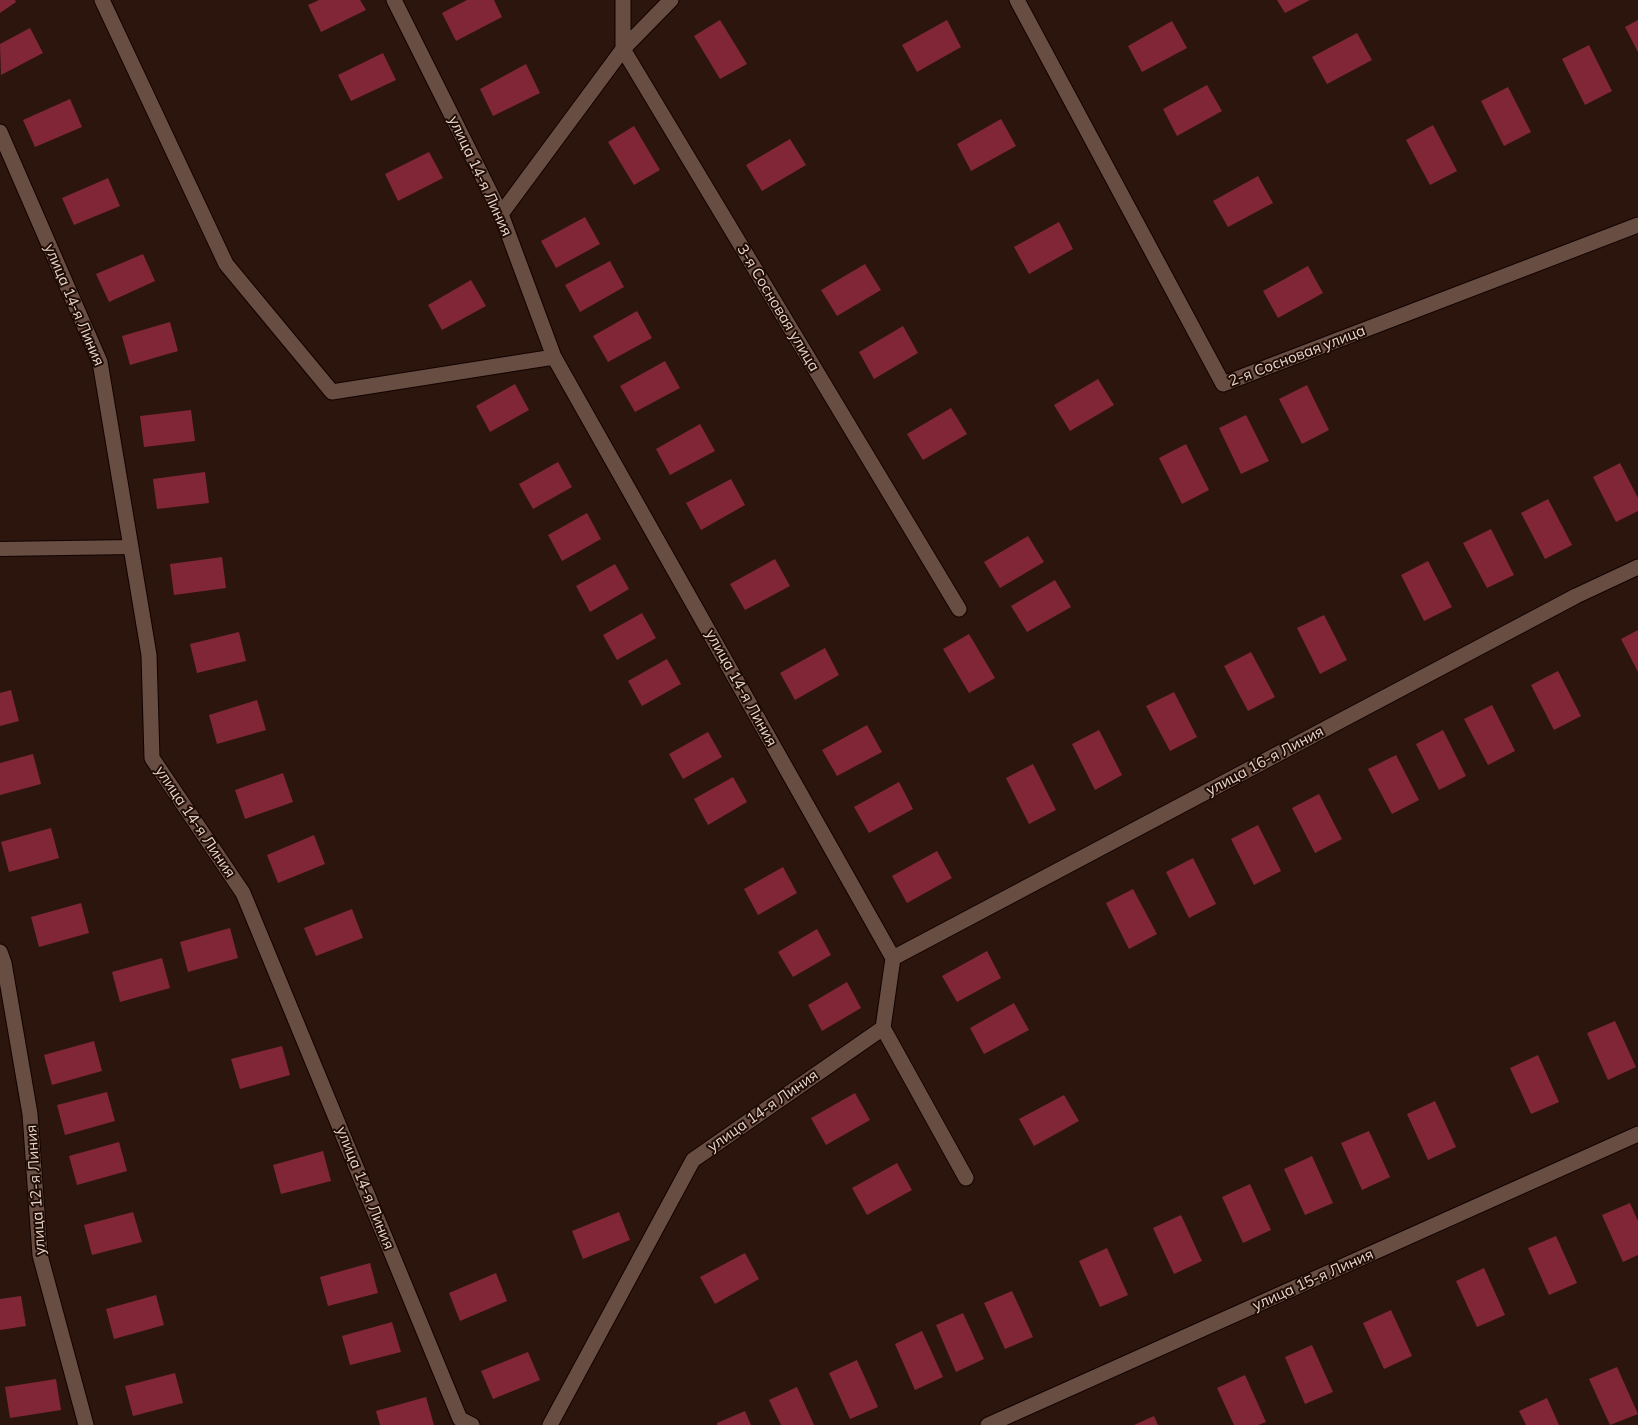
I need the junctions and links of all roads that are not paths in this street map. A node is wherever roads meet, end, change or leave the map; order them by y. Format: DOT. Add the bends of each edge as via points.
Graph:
graph roads {
  1 [pos="394,0"];
  2 [pos="622,0"];
  3 [pos="671,0"];
  4 [pos="1017,0"];
  5 [pos="102,1"];
  6 [pos="623,49"];
  7 [pos="0,132"];
  8 [pos="501,214"];
  9 [pos="1638,225"];
  10 [pos="554,357"];
  11 [pos="131,547"];
  12 [pos="0,549"];
  13 [pos="1638,567"];
  14 [pos="959,609"];
  15 [pos="0,952"];
  16 [pos="893,958"];
  17 [pos="883,1028"];
  18 [pos="1638,1134"];
  19 [pos="966,1178"];
  20 [pos="86,1425"];
  21 [pos="472,1425"];
  22 [pos="550,1425"];
  23 [pos="988,1425"];
  1 -- 8 [label="street, улица 14-я Линия"];
  2 -- 6 [label="street, 3-я Сосновая улица"];
  3 -- 6 [label="street"];
  4 -- 9 [label="street, 2-я Сосновая улица" via="1223,384"];
  5 -- 10 [label="street" via="226,264 332,392"];
  6 -- 8 [label="street"];
  6 -- 14 [label="street, 3-я Сосновая улица"];
  7 -- 11 [label="street, улица 14-я Линия" via="100,362"];
  8 -- 10 [label="street, улица 14-я Линия"];
  10 -- 16 [label="street, улица 14-я Линия"];
  11 -- 12 [label="lane"];
  11 -- 21 [label="street, улица 14-я Линия" via="149,656 152,758 243,893 460,1419"];
  13 -- 16 [label="street, улица 16-я Линия" via="1576,596"];
  15 -- 20 [label="street, улица 12-я Линия" via="30,1114 40,1255"];
  16 -- 17 [label="street"];
  17 -- 19 [label="street"];
  17 -- 22 [label="street, улица 14-я Линия" via="693,1160"];
  18 -- 23 [label="street, улица 15-я Линия"];
}
